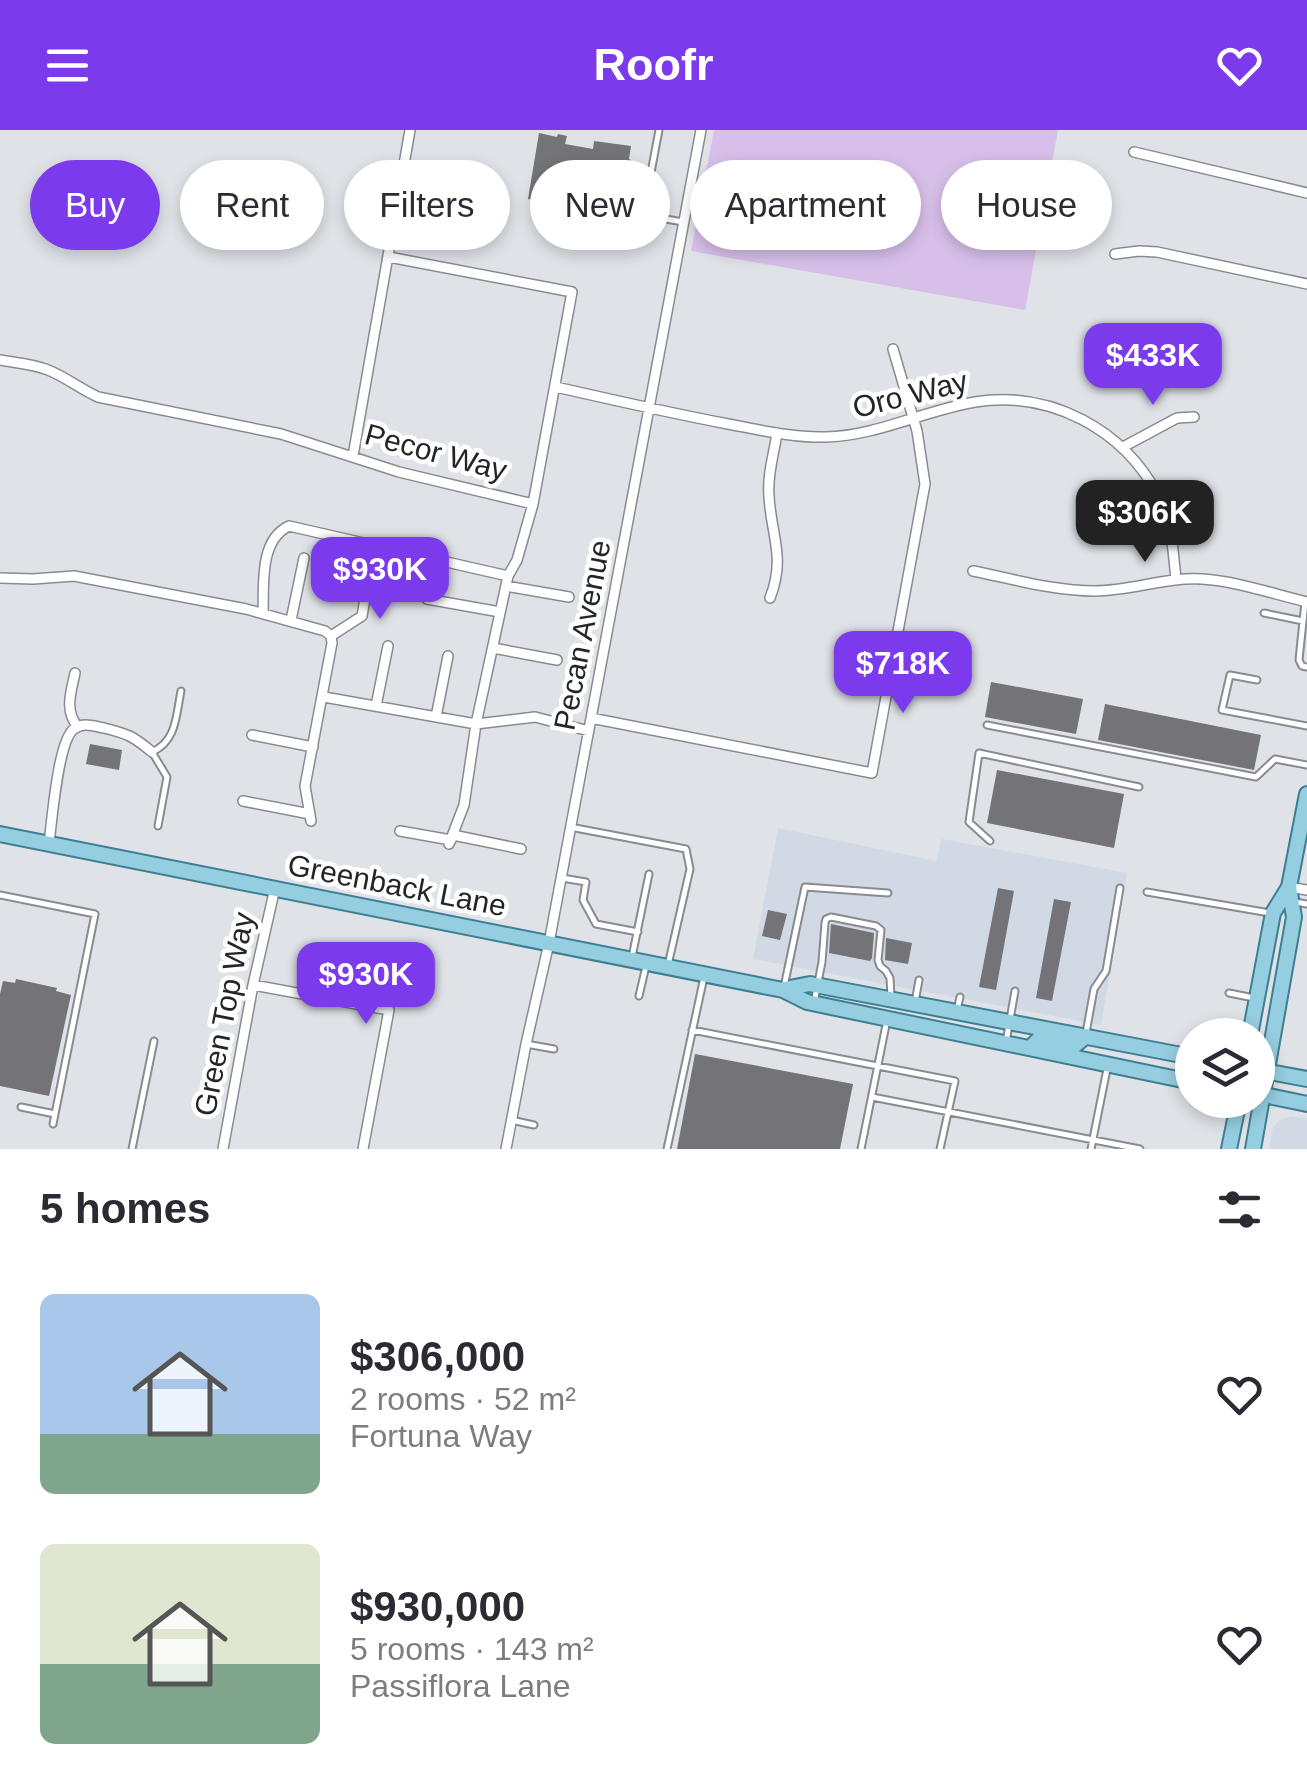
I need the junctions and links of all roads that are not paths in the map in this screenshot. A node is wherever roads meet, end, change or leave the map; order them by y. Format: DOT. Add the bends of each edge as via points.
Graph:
graph roads {
  1 [pos="410,130"];
  2 [pos="659,130"];
  3 [pos="701,130"];
  4 [pos="1134,152"];
  5 [pos="1307,194"];
  6 [pos="684,222"];
  7 [pos="1116,254"];
  8 [pos="389,257"];
  9 [pos="1307,284"];
  10 [pos="893,350"];
  11 [pos="0,360"];
  12 [pos="556,388"];
  13 [pos="650,409"];
  14 [pos="912,418"];
  15 [pos="1194,418"];
  16 [pos="777,433"];
  17 [pos="1123,448"];
  18 [pos="353,456"];
  19 [pos="533,504"];
  20 [pos="304,558"];
  21 [pos="370,570"];
  22 [pos="974,571"];
  23 [pos="0,578"];
  24 [pos="1176,579"];
  25 [pos="507,581"];
  26 [pos="427,598"];
  27 [pos="569,598"];
  28 [pos="770,598"];
  29 [pos="1306,602"];
  30 [pos="500,612"];
  31 [pos="1264,613"];
  32 [pos="263,614"];
  33 [pos="292,620"];
  34 [pos="1303,620"];
  35 [pos="331,636"];
  36 [pos="388,646"];
  37 [pos="492,648"];
  38 [pos="448,656"];
  39 [pos="557,660"];
  40 [pos="1307,667"];
  41 [pos="75,674"];
  42 [pos="1257,680"];
  43 [pos="181,691"];
  44 [pos="324,697"];
  45 [pos="376,706"];
  46 [pos="436,717"];
  47 [pos="591,718"];
  48 [pos="476,724"];
  49 [pos="987,725"];
  50 [pos="78,726"];
  51 [pos="1307,726"];
  52 [pos="589,731"];
  53 [pos="252,735"];
  54 [pos="314,747"];
  55 [pos="152,752"];
  56 [pos="1307,764"];
  57 [pos="1138,787"];
  58 [pos="1306,800"];
  59 [pos="243,802"];
  60 [pos="158,826"];
  61 [pos="570,827"];
  62 [pos="400,831"];
  63 [pos="0,834"];
  64 [pos="1303,834"];
  65 [pos="451,840"];
  66 [pos="990,841"];
  67 [pos="49,843"];
  68 [pos="521,850"];
  69 [pos="649,874"];
  70 [pos="560,878"];
  71 [pos="275,888"];
  72 [pos="1120,888"];
  73 [pos="1307,890"];
  74 [pos="1147,892"];
  75 [pos="888,894"];
  76 [pos="0,895"];
  77 [pos="1296,897"];
  78 [pos="1273,913"];
  79 [pos="638,932"];
  80 [pos="548,943"];
  81 [pos="639,961"];
  82 [pos="668,967"];
  83 [pos="704,974"];
  84 [pos="920,980"];
  85 [pos="253,985"];
  86 [pos="817,986"];
  87 [pos="783,990"];
  88 [pos="1015,991"];
  89 [pos="1229,993"];
  90 [pos="639,996"];
  91 [pos="1257,998"];
  92 [pos="890,1000"];
  93 [pos="814,1003"];
  94 [pos="920,1006"];
  95 [pos="840,1008"];
  96 [pos="887,1018"];
  97 [pos="1253,1018"];
  98 [pos="1274,1018"];
  99 [pos="1009,1024"];
  100 [pos="692,1030"];
  101 [pos="1086,1036"];
  102 [pos="154,1042"];
  103 [pos="1006,1043"];
  104 [pos="526,1044"];
  105 [pos="1030,1048"];
  106 [pos="554,1049"];
  107 [pos="1175,1054"];
  108 [pos="1107,1064"];
  109 [pos="878,1066"];
  110 [pos="1275,1073"];
  111 [pos="1175,1078"];
  112 [pos="1307,1079"];
  113 [pos="872,1097"];
  114 [pos="1275,1098"];
  115 [pos="1307,1104"];
  116 [pos="20,1107"];
  117 [pos="947,1112"];
  118 [pos="56,1114"];
  119 [pos="1235,1118"];
  120 [pos="1258,1118"];
  121 [pos="512,1120"];
  122 [pos="54,1124"];
  123 [pos="534,1124"];
  124 [pos="1093,1140"];
  125 [pos="132,1149"];
  126 [pos="223,1149"];
  127 [pos="362,1149"];
  128 [pos="506,1149"];
  129 [pos="666,1149"];
  130 [pos="861,1149"];
  131 [pos="940,1149"];
  132 [pos="1091,1149"];
  133 [pos="1140,1149"];
  134 [pos="1229,1149"];
  135 [pos="1253,1149"];
  1 -- 8 [label="street"];
  2 -- 6 [label="lane" via="643,215"];
  3 -- 6 [label="street, Pecan Avenue"];
  4 -- 5 [label="street"];
  6 -- 13 [label="street, Pecan Avenue"];
  7 -- 9 [label="street" via="1158,252"];
  8 -- 12 [label="street, Pecor Way" via="572,292"];
  8 -- 18 [label="street"];
  10 -- 14 [label="street"];
  11 -- 18 [label="street, Pecor Way" via="45,368 98,396"];
  12 -- 13 [label="street, Oro Way"];
  12 -- 19 [label="street, Pecor Way"];
  13 -- 16 [label="street, Oro Way"];
  13 -- 47 [label="street, Pecan Avenue"];
  14 -- 16 [label="street, Oro Way" via="844,436"];
  14 -- 17 [label="street, Oro Way" via="974,402 1027,401 1073,413"];
  14 -- 47 [label="street" via="924,492 872,773"];
  15 -- 17 [label="street" via="1177,418"];
  16 -- 28 [label="street" via="768,494 778,568"];
  17 -- 24 [label="street, Oro Way" via="1160,498"];
  18 -- 19 [label="street, Pecor Way"];
  19 -- 25 [label="street"];
  20 -- 33 [label="street"];
  21 -- 35 [label="street" via="362,616"];
  22 -- 24 [label="street" via="1094,591"];
  23 -- 32 [label="street" via="74,576"];
  24 -- 29 [label="street" via="1217,580"];
  25 -- 27 [label="street"];
  25 -- 30 [label="street"];
  25 -- 32 [label="street" via="289,526 268,548"];
  26 -- 30 [label="street"];
  29 -- 34 [label="lane"];
  30 -- 37 [label="street"];
  31 -- 34 [label="lane"];
  32 -- 33 [label="street"];
  33 -- 35 [label="street"];
  34 -- 40 [label="lane" via="1299,660"];
  35 -- 44 [label="street"];
  36 -- 45 [label="street"];
  37 -- 39 [label="street"];
  37 -- 48 [label="street"];
  38 -- 46 [label="street"];
  41 -- 50 [label="street" via="70,712"];
  42 -- 51 [label="lane" via="1230,674 1222,710"];
  43 -- 55 [label="lane" via="171,738"];
  44 -- 45 [label="street"];
  44 -- 54 [label="street"];
  45 -- 46 [label="street"];
  46 -- 48 [label="street"];
  47 -- 52 [label="street, Pecan Avenue"];
  48 -- 52 [label="street" via="536,717"];
  48 -- 65 [label="street" via="464,804"];
  49 -- 56 [label="lane" via="1256,778 1275,759"];
  50 -- 55 [label="street" via="132,735"];
  50 -- 67 [label="street" via="64,744"];
  52 -- 61 [label="street, Pecan Avenue"];
  53 -- 54 [label="street"];
  54 -- 59 [label="street" via="305,786 311,817"];
  55 -- 60 [label="lane" via="167,777"];
  57 -- 66 [label="lane" via="979,754 969,822"];
  58 -- 64 [label="main road"];
  61 -- 70 [label="street, Pecan Avenue"];
  61 -- 82 [label="lane" via="686,849 690,868"];
  62 -- 65 [label="street"];
  63 -- 67 [label="main road, Greenback Lane"];
  64 -- 77 [label="main road"];
  65 -- 68 [label="street"];
  67 -- 71 [label="main road, Greenback Lane"];
  69 -- 79 [label="lane"];
  70 -- 79 [label="lane" via="586,882 583,900 596,924"];
  70 -- 80 [label="street, Pecan Avenue"];
  71 -- 80 [label="main road, Greenback Lane"];
  71 -- 85 [label="street, Green Top Way"];
  72 -- 101 [label="lane"];
  73 -- 77 [label="street"];
  74 -- 78 [label="lane"];
  75 -- 87 [label="lane" via="805,887"];
  76 -- 118 [label="lane" via="96,914"];
  77 -- 78 [label="main road"];
  77 -- 98 [label="main road"];
  78 -- 91 [label="main road"];
  79 -- 81 [label="lane"];
  80 -- 81 [label="main road, Greenback Lane"];
  80 -- 104 [label="street, Pecan Avenue"];
  81 -- 82 [label="main road, Greenback Lane"];
  81 -- 90 [label="lane"];
  82 -- 83 [label="main road, Greenback Lane"];
  83 -- 87 [label="main road, Greenback Lane"];
  83 -- 100 [label="lane"];
  84 -- 94 [label="lane"];
  85 -- 126 [label="street, Green Top Way"];
  85 -- 127 [label="street" via="389,1010"];
  86 -- 87 [label="main road, Greenback Lane"];
  86 -- 92 [label="main road, Greenback Lane"];
  86 -- 92 [label="lane" via="826,919 835,917 881,930 878,960 890,978"];
  86 -- 93 [label="lane"];
  87 -- 93 [label="main road, Greenback Lane"];
  88 -- 99 [label="lane"];
  89 -- 91 [label="lane"];
  91 -- 97 [label="main road"];
  92 -- 94 [label="main road, Greenback Lane"];
  92 -- 95 [label="main road"];
  93 -- 95 [label="main road, Greenback Lane"];
  94 -- 96 [label="main road"];
  94 -- 99 [label="main road, Greenback Lane" via="958,1005"];
  95 -- 96 [label="main road, Greenback Lane"];
  96 -- 103 [label="main road, Greenback Lane"];
  96 -- 109 [label="lane"];
  99 -- 101 [label="main road, Greenback Lane"];
  99 -- 103 [label="lane"];
  100 -- 109 [label="lane"];
  100 -- 129 [label="lane"];
  101 -- 105 [label="main road" via="1074,1046 1039,1039"];
  101 -- 107 [label="main road, Greenback Lane"];
  102 -- 125 [label="lane"];
  103 -- 105 [label="main road, Greenback Lane"];
  104 -- 106 [label="lane"];
  104 -- 121 [label="street, Pecan Avenue"];
  105 -- 108 [label="main road, Greenback Lane"];
  108 -- 111 [label="main road, Greenback Lane"];
  108 -- 124 [label="lane"];
  109 -- 113 [label="lane"];
  109 -- 117 [label="lane" via="954,1080"];
  110 -- 112 [label="main road"];
  113 -- 117 [label="lane"];
  113 -- 130 [label="lane"];
  114 -- 115 [label="main road"];
  116 -- 118 [label="lane"];
  117 -- 124 [label="lane"];
  117 -- 131 [label="lane"];
  118 -- 122 [label="lane"];
  119 -- 134 [label="main road"];
  120 -- 135 [label="main road"];
  121 -- 123 [label="lane"];
  121 -- 128 [label="street, Pecan Avenue"];
  124 -- 132 [label="lane"];
  124 -- 133 [label="lane"];
}
